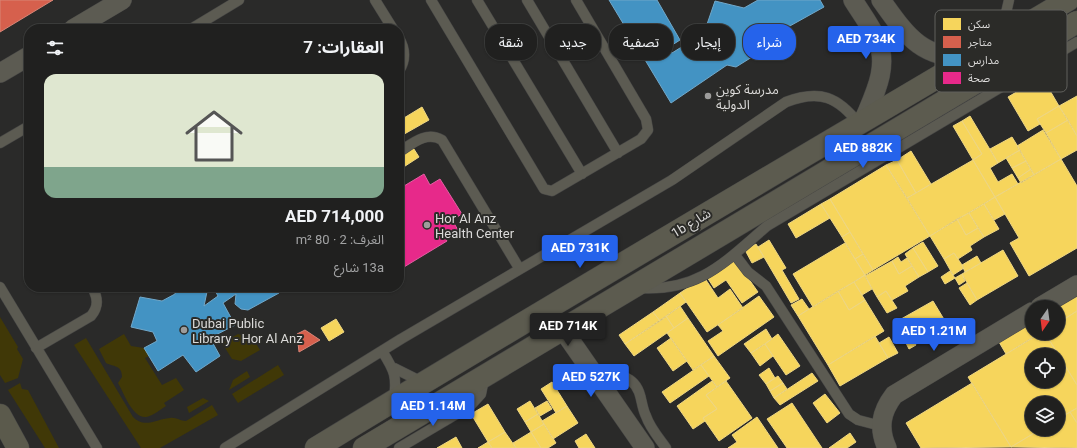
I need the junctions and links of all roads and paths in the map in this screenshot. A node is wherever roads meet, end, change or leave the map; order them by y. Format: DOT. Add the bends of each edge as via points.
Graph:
graph roads {
  1 [pos="122,0"];
  2 [pos="239,0"];
  3 [pos="375,0"];
  4 [pos="431,0"];
  5 [pos="477,0"];
  6 [pos="527,0"];
  7 [pos="576,0"];
  8 [pos="853,0"];
  9 [pos="881,0"];
  10 [pos="1010,0"];
  11 [pos="1068,0"];
  12 [pos="1008,10"];
  13 [pos="1051,10"];
  14 [pos="1077,22"];
  15 [pos="82,24"];
  16 [pos="199,24"];
  17 [pos="390,24"];
  18 [pos="1067,28"];
  19 [pos="1077,42"];
  20 [pos="1067,48"];
  21 [pos="404,50"];
  22 [pos="935,54"];
  23 [pos="24,59"];
  24 [pos="404,64"];
  25 [pos="0,73"];
  26 [pos="935,80"];
  27 [pos="959,92"];
  28 [pos="993,92"];
  29 [pos="861,123"];
  30 [pos="24,129"];
  31 [pos="0,143"];
  32 [pos="404,149"];
  33 [pos="618,152"];
  34 [pos="582,174"];
  35 [pos="735,255"];
  36 [pos="520,268"];
  37 [pos="1077,285"];
  38 [pos="0,287"];
  39 [pos="632,287"];
  40 [pos="94,292"];
  41 [pos="1052,300"];
  42 [pos="1025,316"];
  43 [pos="563,330"];
  44 [pos="36,348"];
  45 [pos="382,351"];
  46 [pos="394,368"];
  47 [pos="485,376"];
  48 [pos="596,379"];
  49 [pos="424,383"];
  50 [pos="394,400"];
  51 [pos="3,419"];
  52 [pos="881,426"];
  53 [pos="18,448"];
  54 [pos="25,448"];
  55 [pos="98,448"];
  56 [pos="224,448"];
  57 [pos="316,448"];
  58 [pos="364,448"];
  59 [pos="400,448"];
  60 [pos="646,448"];
  61 [pos="666,448"];
  62 [pos="886,448"];
  1 -- 15 [label="street"];
  2 -- 16 [label="lane"];
  3 -- 17 [label="lane"];
  4 -- 34 [label="lane" via="544,189 555,190"];
  5 -- 34 [label="lane"];
  6 -- 33 [label="lane"];
  7 -- 33 [label="lane" via="648,125 645,135"];
  8 -- 29 [label="street" via="878,41 881,54 878,83"];
  9 -- 22 [label="street" via="902,29 927,51"];
  10 -- 12 [label="lane"];
  11 -- 13 [label="street, 1b شارع"];
  14 -- 18 [label="street, 1b شارع"];
  19 -- 20 [label="lane"];
  21 -- 24 [label="lane"];
  23 -- 25 [label="street"];
  26 -- 29 [label="street, 1b شارع"];
  27 -- 39 [label="street, 1b شارع"];
  28 -- 35 [label="lane" via="767,226"];
  29 -- 36 [label="lane" via="839,102 826,97 799,97 786,102 672,180"];
  29 -- 49 [label="street, 1b شارع"];
  30 -- 31 [label="lane"];
  32 -- 36 [label="lane" via="427,136 435,136 442,140"];
  33 -- 34 [label="lane"];
  35 -- 39 [label="lane" via="705,275 678,286"];
  35 -- 52 [label="lane" via="748,272 766,286 849,414 858,420"];
  36 -- 45 [label="lane"];
  37 -- 41 [label="street"];
  38 -- 44 [label="lane"];
  39 -- 43 [label="street, 1b شارع"];
  40 -- 44 [label="lane" via="98,301 91,316"];
  42 -- 52 [label="street" via="894,395 884,410"];
  43 -- 47 [label="street, 1b شارع"];
  43 -- 48 [label="street"];
  44 -- 55 [label="lane"];
  45 -- 46 [label="lane"];
  45 -- 56 [label="lane"];
  46 -- 49 [label="lane"];
  46 -- 50 [label="lane"];
  47 -- 58 [label="street, 1b شارع"];
  47 -- 59 [label="lane" via="484,386 476,400"];
  48 -- 60 [label="street"];
  48 -- 61 [label="lane" via="613,374 621,375 635,385 650,424"];
  49 -- 50 [label="street, 1b شارع"];
  50 -- 57 [label="street, 1b شارع"];
  51 -- 53 [label="main road"];
  51 -- 54 [label="main road"];
  52 -- 62 [label="street"];
}
